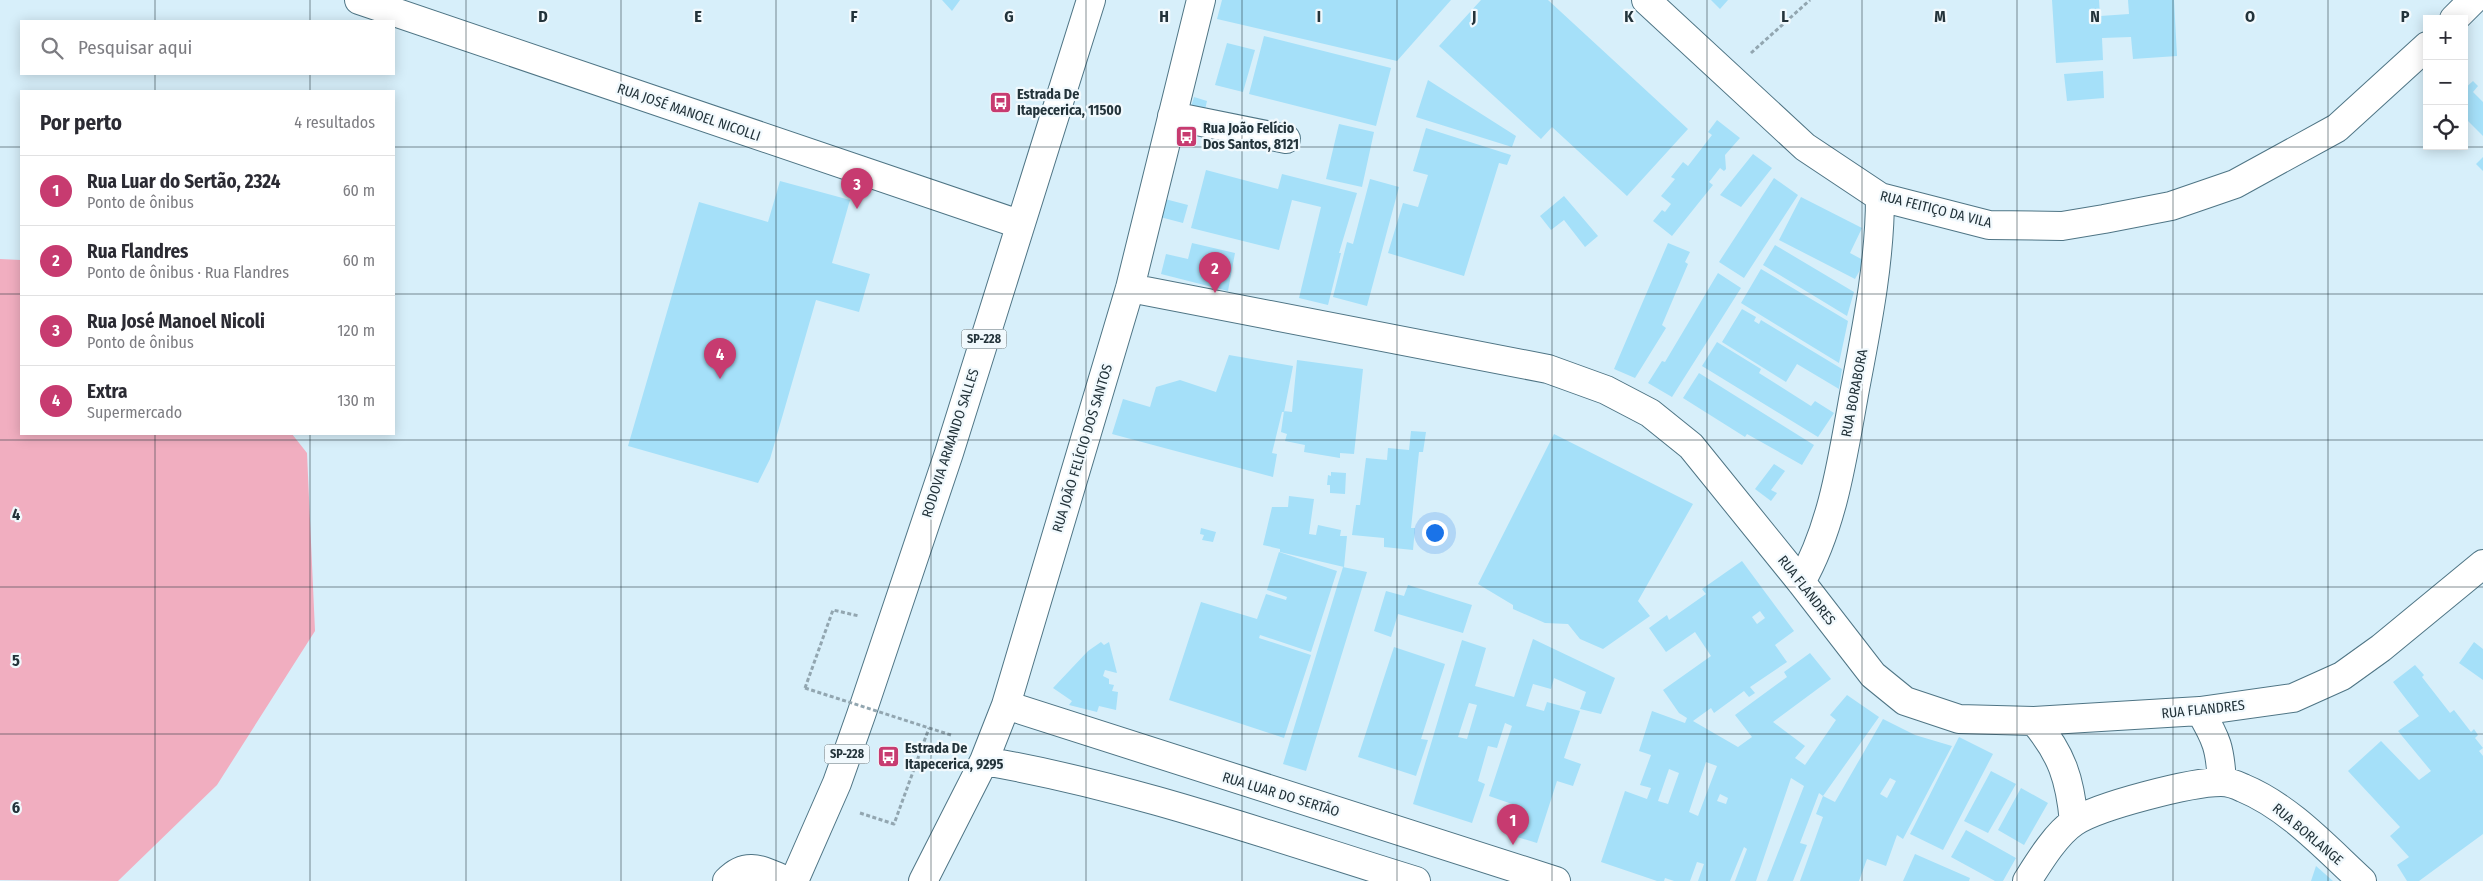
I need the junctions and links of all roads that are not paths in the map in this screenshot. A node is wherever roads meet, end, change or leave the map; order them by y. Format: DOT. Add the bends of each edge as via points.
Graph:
graph roads {
  1 [pos="359,0"];
  2 [pos="1091,0"];
  3 [pos="1201,0"];
  4 [pos="1646,0"];
  5 [pos="2473,0"];
  6 [pos="2458,15"];
  7 [pos="2423,50"];
  8 [pos="1172,116"];
  9 [pos="1286,140"];
  10 [pos="1880,197"];
  11 [pos="1019,224"];
  12 [pos="1130,288"];
  13 [pos="2483,564"];
  14 [pos="1801,582"];
  15 [pos="1006,705"];
  16 [pos="2200,711"];
  17 [pos="2034,720"];
  18 [pos="984,761"];
  19 [pos="2222,782"];
  20 [pos="1315,805"];
  21 [pos="2074,822"];
  22 [pos="1308,848"];
  23 [pos="727,881"];
  24 [pos="788,881"];
  25 [pos="794,881"];
  26 [pos="923,881"];
  27 [pos="1416,881"];
  28 [pos="1556,881"];
  29 [pos="2027,881"];
  30 [pos="2362,881"];
  1 -- 11 [label="street, RUA JOSÉ MANOEL NICOLLI"];
  2 -- 11 [label="street, RODOVIA ARMANDO SALLES / SP-228"];
  3 -- 8 [label="street, RUA JOÃO FELÍCIO DOS SANTOS"];
  4 -- 10 [label="street, RUA FEITIÇO DA VILA" via="1805,148"];
  5 -- 6 [label="street"];
  7 -- 10 [label="street, RUA FEITIÇO DA VILA" via="2337,128 2235,184 2171,206 2062,226 1989,225"];
  8 -- 9 [label="street"];
  8 -- 12 [label="street, RUA JOÃO FELÍCIO DOS SANTOS"];
  10 -- 14 [label="street, RUA BORABORA" via="1878,240 1865,335 1836,481 1816,556"];
  11 -- 25 [label="street, RODOVIA ARMANDO SALLES / SP-228" via="949,452 837,783"];
  12 -- 14 [label="street, RUA FLANDRES" via="1548,369 1606,390 1650,413 1691,446"];
  12 -- 15 [label="street, RUA JOÃO FELÍCIO DOS SANTOS"];
  13 -- 16 [label="street, RUA FLANDRES" via="2342,676 2293,698"];
  14 -- 17 [label="street, RUA FLANDRES" via="1873,675 1905,701 1959,719"];
  15 -- 18 [label="street, RUA JOÃO FELÍCIO DOS SANTOS"];
  15 -- 20 [label="street, RUA LUAR DO SERTÃO"];
  16 -- 17 [label="street, RUA FLANDRES"];
  16 -- 19 [label="street" via="2220,749"];
  17 -- 21 [label="street" via="2064,765"];
  18 -- 22 [label="street" via="1114,788"];
  18 -- 26 [label="street, RUA JOÃO FELÍCIO DOS SANTOS"];
  19 -- 21 [label="street, RUA BORLANGE" via="2189,786 2107,807"];
  19 -- 30 [label="street, RUA BORLANGE" via="2260,796 2283,811"];
  20 -- 22 [label="street"];
  20 -- 28 [label="street, RUA LUAR DO SERTÃO"];
  21 -- 29 [label="street, RUA BORLANGE" via="2046,851"];
  22 -- 27 [label="street"];
  23 -- 24 [label="street" via="739,870 752,867"];
}
